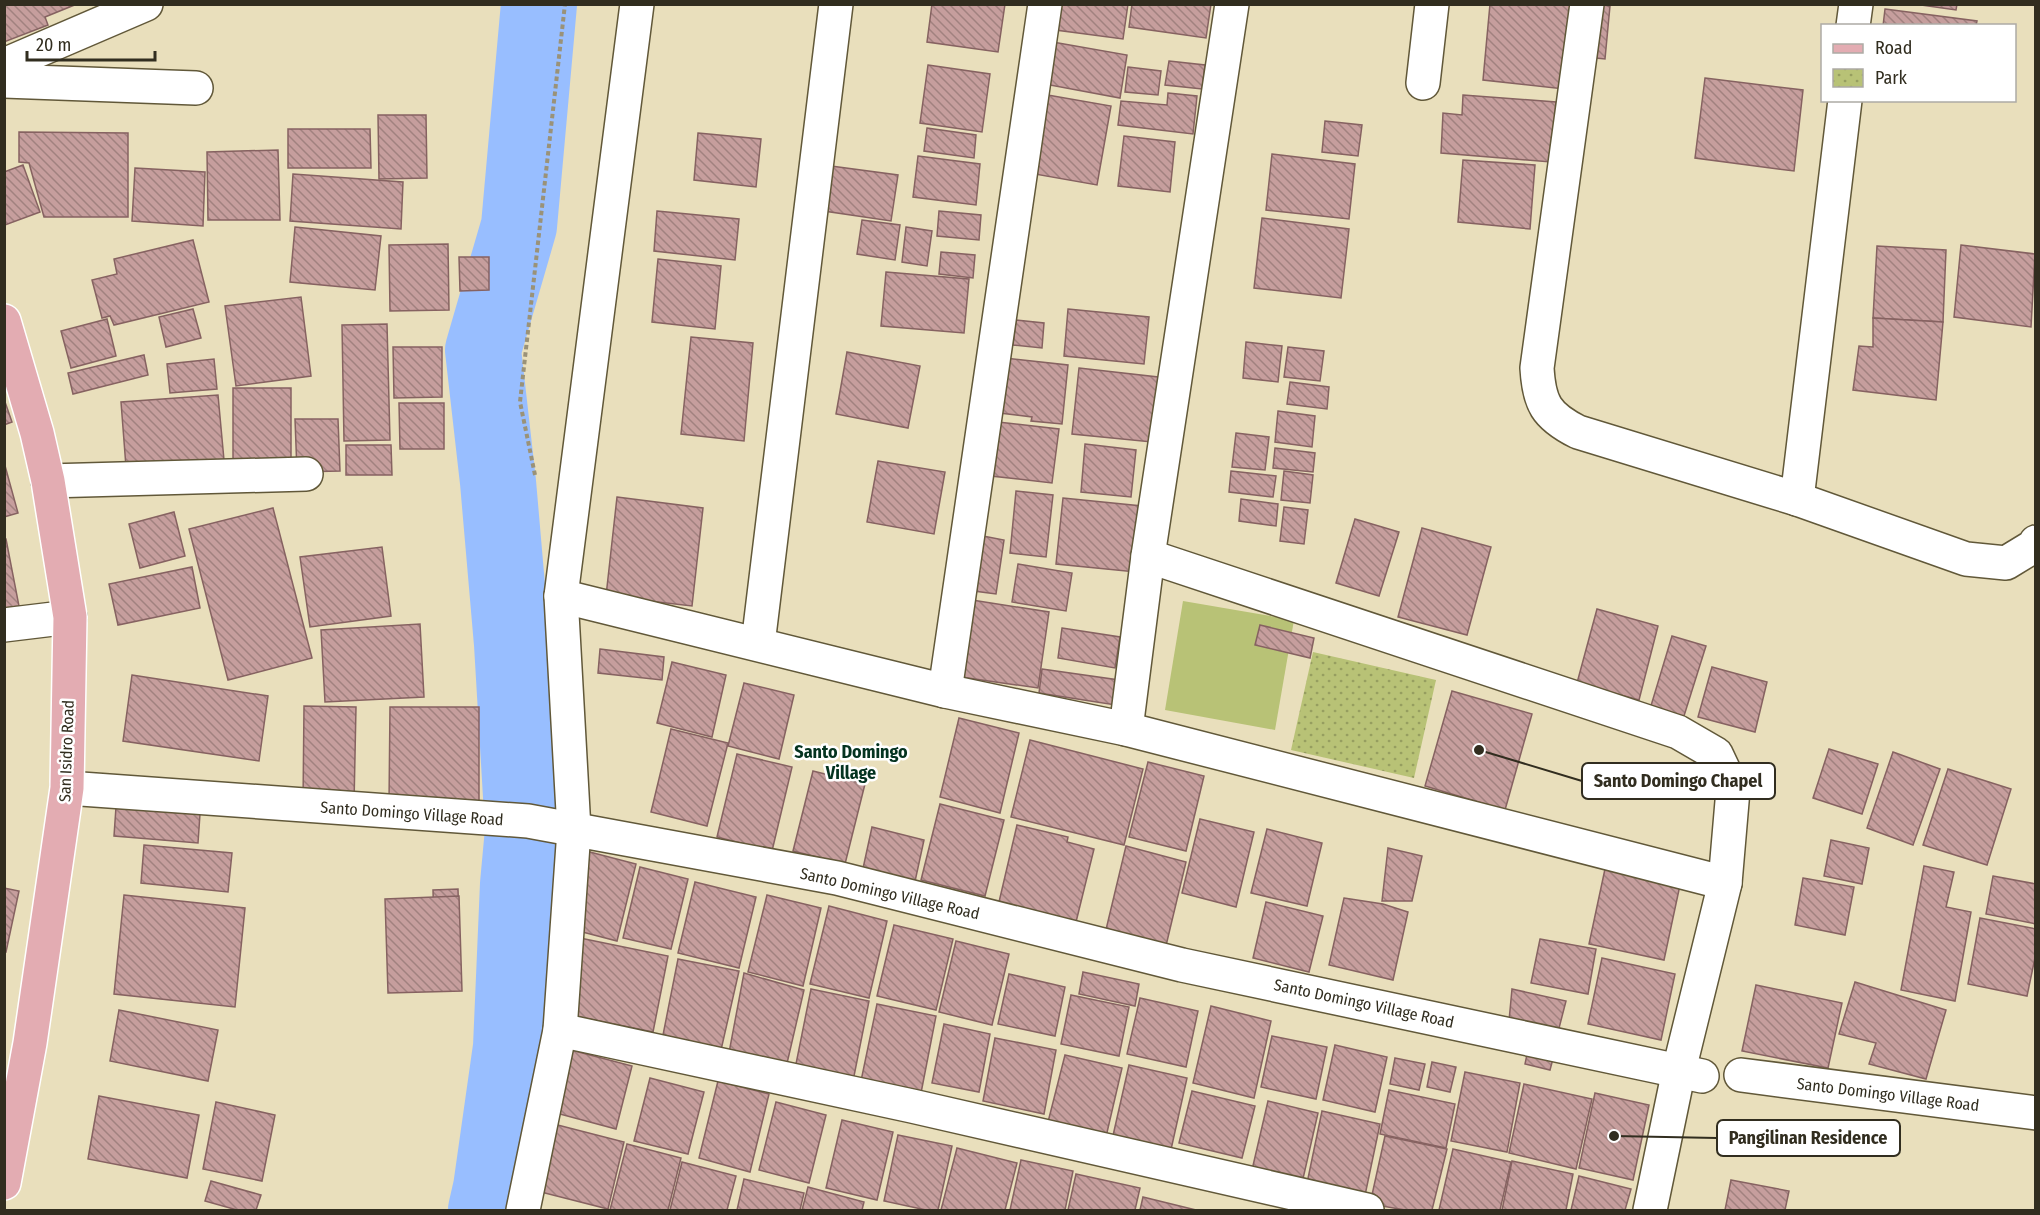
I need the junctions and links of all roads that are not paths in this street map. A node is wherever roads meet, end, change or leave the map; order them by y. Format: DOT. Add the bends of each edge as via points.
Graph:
graph roads {
  1 [pos="146,4"];
  2 [pos="637,4"];
  3 [pos="836,4"];
  4 [pos="1045,4"];
  5 [pos="1232,4"];
  6 [pos="1432,4"];
  7 [pos="1587,4"];
  8 [pos="1856,4"];
  9 [pos="1853,24"];
  10 [pos="4,65"];
  11 [pos="4,81"];
  12 [pos="1423,83"];
  13 [pos="196,87"];
  14 [pos="1845,102"];
  15 [pos="4,321"];
  16 [pos="306,474"];
  17 [pos="48,481"];
  18 [pos="1797,499"];
  19 [pos="2036,542"];
  20 [pos="1148,556"];
  21 [pos="561,596"];
  22 [pos="70,617"];
  23 [pos="4,625"];
  24 [pos="758,644"];
  25 [pos="945,691"];
  26 [pos="1126,729"];
  27 [pos="67,788"];
  28 [pos="574,830"];
  29 [pos="1725,883"];
  30 [pos="560,1030"];
  31 [pos="1691,1073"];
  32 [pos="1741,1075"];
  33 [pos="2036,1113"];
  34 [pos="5,1177"];
  35 [pos="523,1210"];
  36 [pos="1367,1210"];
  37 [pos="1650,1210"];
  1 -- 10 [label="street"];
  2 -- 21 [label="street"];
  3 -- 24 [label="street"];
  4 -- 25 [label="street"];
  5 -- 20 [label="street"];
  6 -- 12 [label="street"];
  7 -- 18 [label="street" via="1537,368 1544,404 1557,422 1578,432"];
  8 -- 9 [label="street"];
  11 -- 13 [label="street"];
  14 -- 18 [label="street"];
  15 -- 17 [label="main road, San Isidro Road"];
  16 -- 17 [label="street"];
  17 -- 22 [label="main road, San Isidro Road"];
  18 -- 19 [label="street" via="1966,559 2006,562"];
  20 -- 26 [label="street"];
  20 -- 29 [label="street" via="1678,732 1716,754 1733,790"];
  21 -- 24 [label="street"];
  21 -- 28 [label="street"];
  22 -- 23 [label="street"];
  22 -- 27 [label="main road, San Isidro Road"];
  24 -- 25 [label="street"];
  25 -- 26 [label="street"];
  26 -- 29 [label="street"];
  27 -- 28 [label="street, Santo Domingo Village Road" via="528,821"];
  27 -- 34 [label="main road, San Isidro Road" via="30,1043"];
  28 -- 30 [label="street"];
  28 -- 31 [label="street, Santo Domingo Village Road" via="837,878 1182,964"];
  29 -- 31 [label="street"];
  30 -- 35 [label="street"];
  30 -- 36 [label="street"];
  31 -- 37 [label="street"];
  32 -- 33 [label="street, Santo Domingo Village Road"];
}
